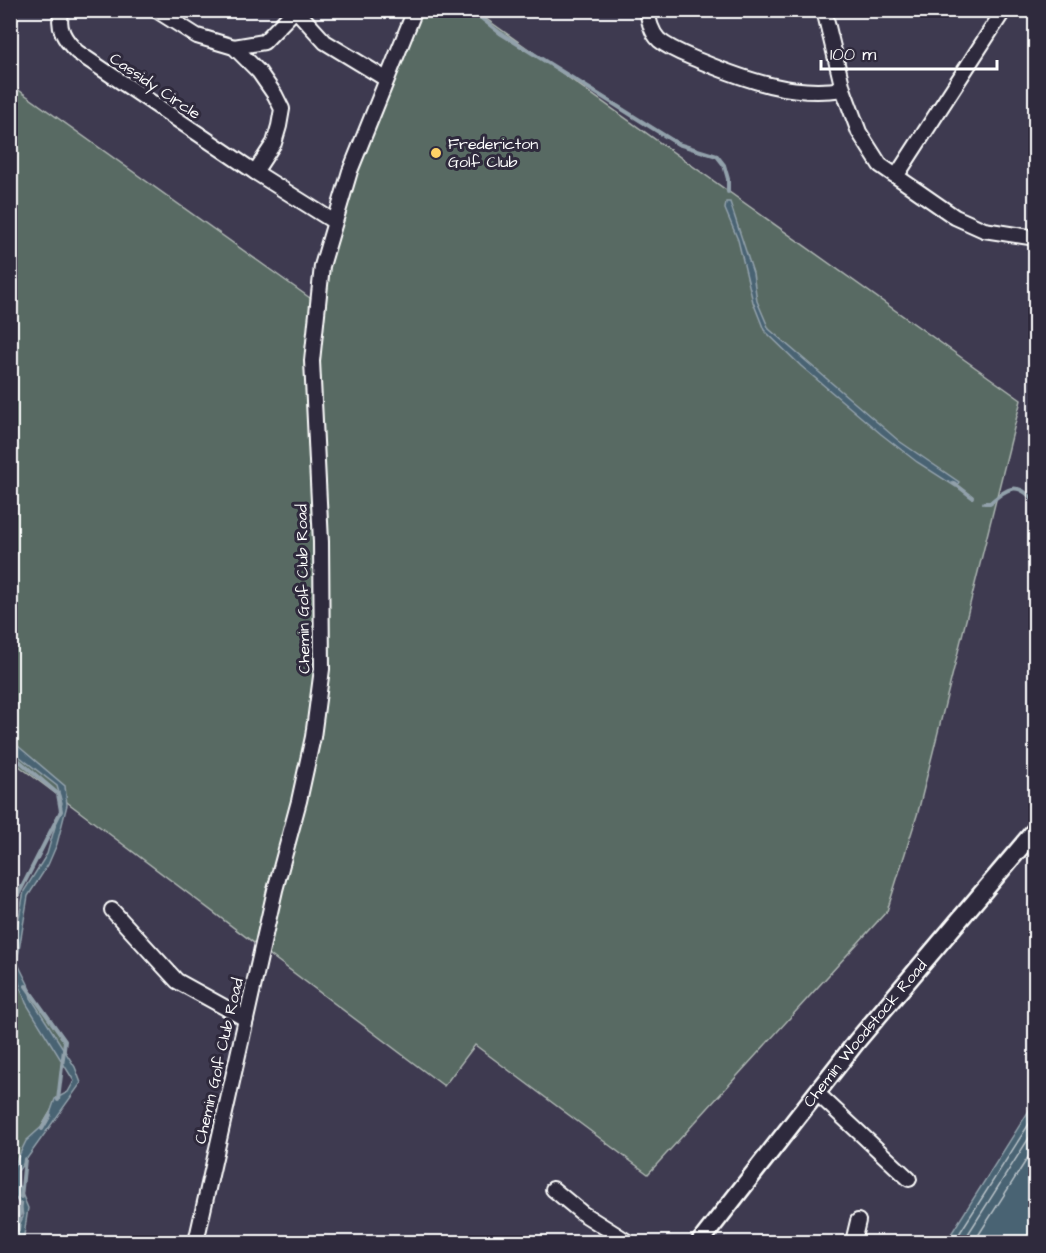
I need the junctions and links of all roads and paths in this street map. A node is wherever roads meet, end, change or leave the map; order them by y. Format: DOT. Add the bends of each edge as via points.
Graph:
graph roads {
  1 [pos="63,10"];
  2 [pos="156,10"];
  3 [pos="296,10"];
  4 [pos="415,10"];
  5 [pos="647,10"];
  6 [pos="824,10"];
  7 [pos="1004,10"];
  8 [pos="234,47"];
  9 [pos="386,79"];
  10 [pos="843,89"];
  11 [pos="255,172"];
  12 [pos="897,175"];
  13 [pos="333,221"];
  14 [pos="1035,238"];
  15 [pos="1035,829"];
  16 [pos="112,910"];
  17 [pos="246,1019"];
  18 [pos="817,1093"];
  19 [pos="909,1179"];
  20 [pos="553,1189"];
  21 [pos="858,1221"];
  22 [pos="196,1242"];
  23 [pos="628,1242"];
  24 [pos="700,1242"];
  25 [pos="853,1242"];
  1 -- 11 [label="street, Cassidy Circle" via="59,21 64,40 77,52"];
  2 -- 8 [label="street" via="197,36"];
  3 -- 8 [label="street" via="264,42"];
  3 -- 9 [label="street" via="325,42"];
  4 -- 9 [label="street, Chemin Golf Club Road"];
  5 -- 10 [label="street" via="650,25 669,48 723,71 768,86 821,93"];
  6 -- 10 [label="street"];
  7 -- 12 [label="street"];
  8 -- 11 [label="street" via="259,72 282,109 274,143"];
  9 -- 13 [label="street, Chemin Golf Club Road"];
  10 -- 12 [label="street" via="859,132 880,165"];
  11 -- 13 [label="street, Cassidy Circle"];
  12 -- 14 [label="street" via="955,217 984,230"];
  13 -- 17 [label="street, Chemin Golf Club Road" via="322,266 312,361 321,542 322,669 310,748"];
  15 -- 18 [label="main road, Chemin Woodstock Road"];
  16 -- 17 [label="street" via="177,981"];
  17 -- 22 [label="street, Chemin Golf Club Road"];
  18 -- 19 [label="street"];
  18 -- 24 [label="main road, Chemin Woodstock Road"];
  20 -- 23 [label="street"];
  21 -- 25 [label="street"];
}
